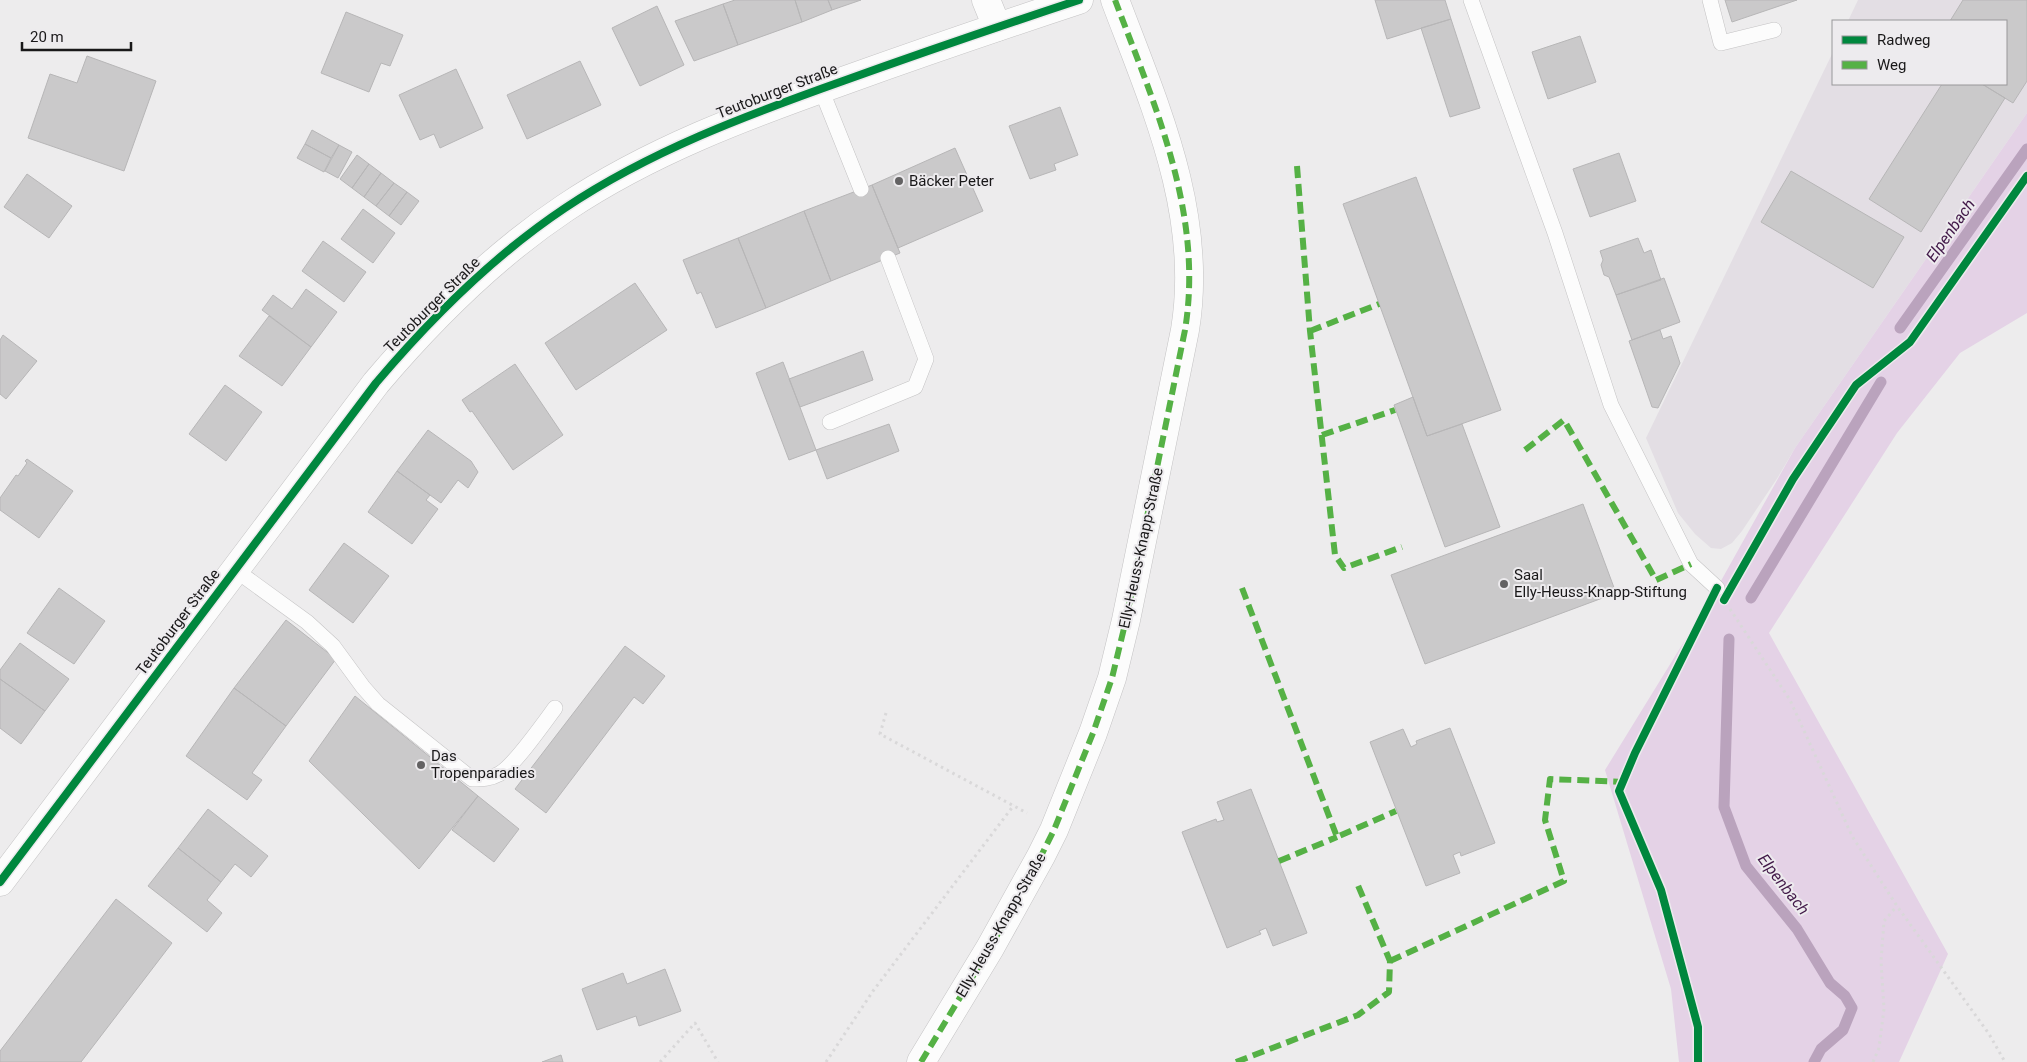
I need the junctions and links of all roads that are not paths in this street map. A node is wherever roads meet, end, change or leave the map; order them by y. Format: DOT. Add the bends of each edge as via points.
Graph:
graph roads {
  1 [pos="986,0"];
  2 [pos="1079,0"];
  3 [pos="1115,0"];
  4 [pos="1471,0"];
  5 [pos="1710,0"];
  6 [pos="998,27"];
  7 [pos="1774,30"];
  8 [pos="822,89"];
  9 [pos="861,189"];
  10 [pos="888,258"];
  11 [pos="830,422"];
  12 [pos="234,569"];
  13 [pos="1717,588"];
  14 [pos="555,708"];
  15 [pos="0,882"];
  16 [pos="921,1062"];
  1 -- 6 [label="main road"];
  2 -- 6 [label="main road, Teutoburger Straße"];
  3 -- 16 [label="main road, Elly-Heuss-Knapp-Straße" via="1159,116 1178,185 1188,231 1190,304 1141,553 1112,678 1054,830 990,948"];
  4 -- 13 [label="lane" via="1555,233 1611,405 1692,564"];
  5 -- 7 [label="lane" via="1721,43"];
  6 -- 8 [label="main road, Teutoburger Straße"];
  8 -- 9 [label="lane"];
  8 -- 12 [label="main road, Teutoburger Straße" via="720,128 623,173 565,208 507,251 477,276 400,354"];
  10 -- 11 [label="lane" via="926,359 915,387"];
  12 -- 14 [label="lane" via="307,622 333,646 362,688 378,704 472,779 486,780 501,773"];
  12 -- 15 [label="main road, Teutoburger Straße"];
}
